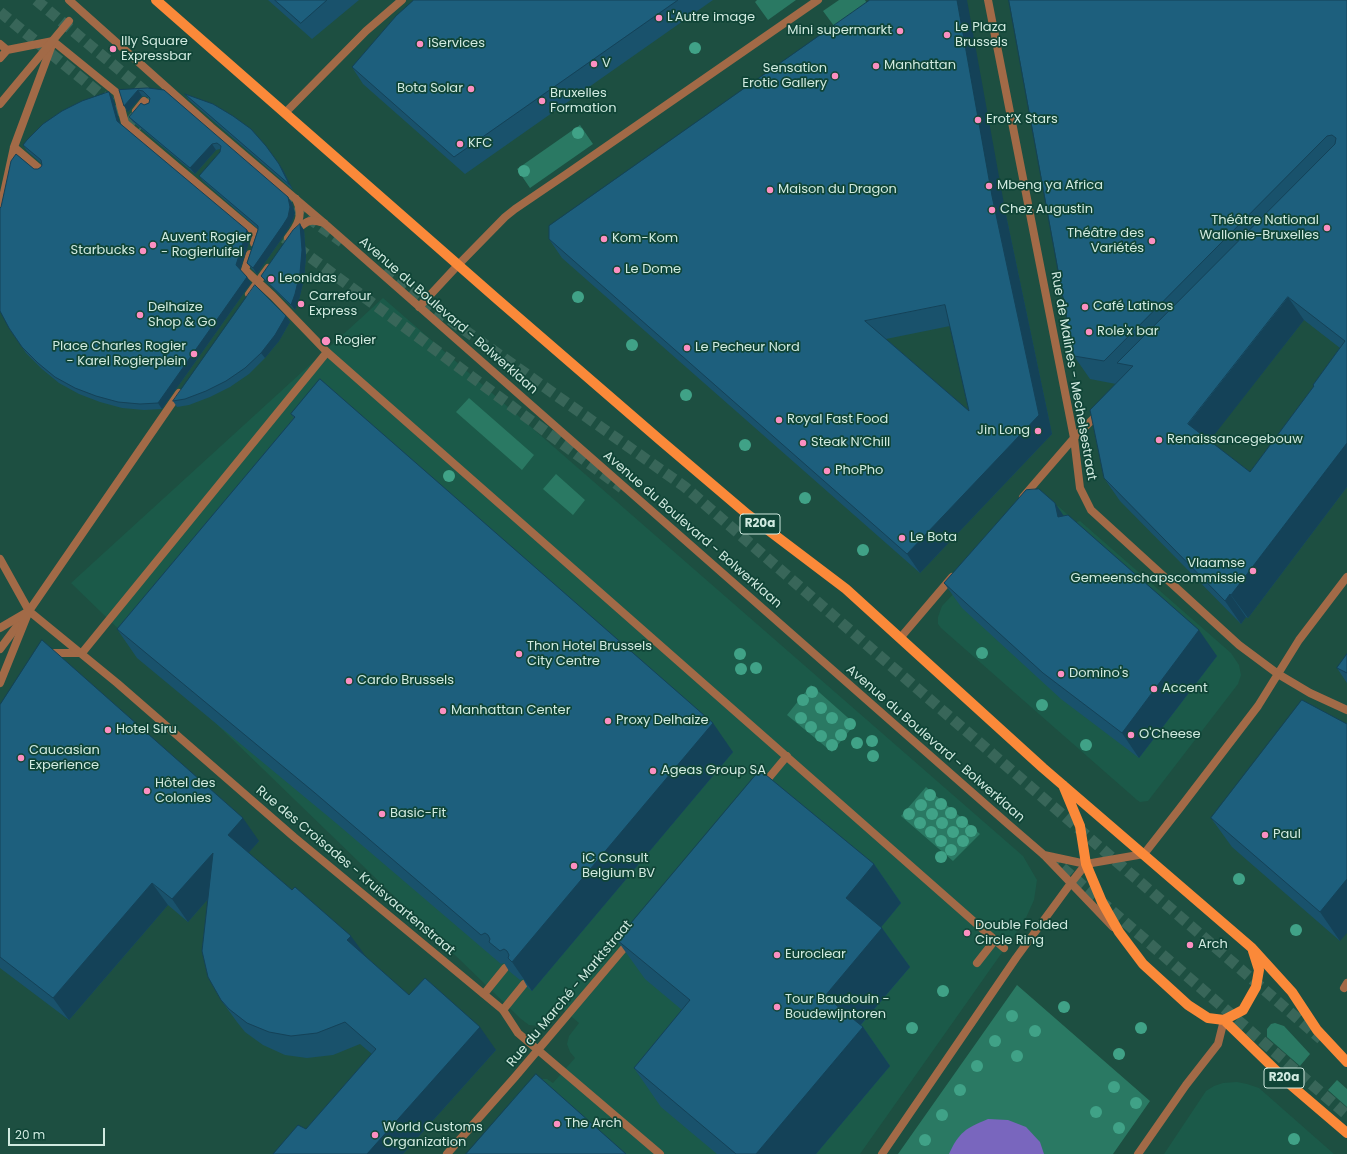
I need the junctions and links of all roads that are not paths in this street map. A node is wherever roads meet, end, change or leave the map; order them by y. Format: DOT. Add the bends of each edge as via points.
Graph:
graph roads {
  1 [pos="69,0"];
  2 [pos="156,0"];
  3 [pos="402,0"];
  4 [pos="818,0"];
  5 [pos="988,0"];
  6 [pos="69,22"];
  7 [pos="53,41"];
  8 [pos="0,44"];
  9 [pos="7,50"];
  10 [pos="0,58"];
  11 [pos="0,104"];
  12 [pos="149,105"];
  13 [pos="285,113"];
  14 [pos="125,123"];
  15 [pos="14,147"];
  16 [pos="41,170"];
  17 [pos="296,199"];
  18 [pos="0,212"];
  19 [pos="324,223"];
  20 [pos="292,234"];
  21 [pos="283,246"];
  22 [pos="271,264"];
  23 [pos="458,265"];
  24 [pos="258,282"];
  25 [pos="244,301"];
  26 [pos="419,307"];
  27 [pos="327,352"];
  28 [pos="184,386"];
  29 [pos="1107,404"];
  30 [pos="1074,438"];
  31 [pos="1015,506"];
  32 [pos="0,559"];
  33 [pos="957,571"];
  34 [pos="1347,577"];
  35 [pos="29,611"];
  36 [pos="0,628"];
  37 [pos="901,638"];
  38 [pos="0,649"];
  39 [pos="82,653"];
  40 [pos="46,666"];
  41 [pos="1278,674"];
  42 [pos="0,683"];
  43 [pos="1347,710"];
  44 [pos="787,756"];
  45 [pos="1062,783"];
  46 [pos="757,792"];
  47 [pos="1144,854"];
  48 [pos="1044,855"];
  49 [pos="1086,864"];
  50 [pos="1071,883"];
  51 [pos="1118,932"];
  52 [pos="634,936"];
  53 [pos="995,940"];
  54 [pos="1004,948"];
  55 [pos="1252,948"];
  56 [pos="977,963"];
  57 [pos="505,968"];
  58 [pos="524,984"];
  59 [pos="484,994"];
  60 [pos="503,1010"];
  61 [pos="1224,1020"];
  62 [pos="538,1051"];
  63 [pos="1347,1062"];
  64 [pos="1347,1133"];
  65 [pos="447,1154"];
  66 [pos="660,1154"];
  67 [pos="882,1154"];
  68 [pos="1138,1154"];
  1 -- 17 [label="street"];
  2 -- 13 [label="main road"];
  3 -- 13 [label="street" via="366,31"];
  4 -- 23 [label="street" via="515,209"];
  5 -- 30 [label="street, Rue de Malines - Mechelsestraat"];
  6 -- 7 [label="street"];
  7 -- 9 [label="street"];
  7 -- 11 [label="street"];
  7 -- 14 [label="street" via="117,93"];
  7 -- 15 [label="street"];
  8 -- 9 [label="street"];
  9 -- 10 [label="street"];
  12 -- 14 [label="street" via="144,101"];
  13 -- 23 [label="main road"];
  14 -- 24 [label="street" via="197,179 257,234 245,270"];
  15 -- 16 [label="street"];
  15 -- 18 [label="street"];
  17 -- 19 [label="street"];
  17 -- 20 [label="street" via="300,207 300,217"];
  19 -- 20 [label="street" via="314,220 306,222"];
  19 -- 26 [label="street, Avenue du Boulevard - Bolwerklaan"];
  20 -- 21 [label="street"];
  22 -- 24 [label="street"];
  23 -- 26 [label="street"];
  23 -- 37 [label="main road, R20a" via="747,514 846,589"];
  24 -- 25 [label="street"];
  24 -- 27 [label="street"];
  26 -- 48 [label="street, Avenue du Boulevard - Bolwerklaan"];
  27 -- 39 [label="street"];
  27 -- 44 [label="street"];
  28 -- 35 [label="street"];
  29 -- 30 [label="street"];
  30 -- 31 [label="street"];
  30 -- 41 [label="street, Rue de Malines - Mechelsestraat" via="1080,488 1091,510 1239,646"];
  32 -- 35 [label="street"];
  33 -- 37 [label="street"];
  34 -- 41 [label="street"];
  35 -- 36 [label="street"];
  35 -- 38 [label="street"];
  35 -- 39 [label="street, Rue des Croisades - Kruisvaartenstraat"];
  35 -- 42 [label="street"];
  37 -- 45 [label="main road, R20a"];
  39 -- 40 [label="street" via="54,653"];
  39 -- 59 [label="street, Rue des Croisades - Kruisvaartenstraat" via="294,837"];
  41 -- 43 [label="street, Rue de Malines - Mechelsestraat" via="1310,693"];
  41 -- 47 [label="street" via="1258,706"];
  44 -- 46 [label="street"];
  44 -- 53 [label="street"];
  45 -- 47 [label="main road, R20a"];
  45 -- 49 [label="main road" via="1080,826"];
  47 -- 49 [label="street"];
  47 -- 55 [label="main road, R20a"];
  48 -- 49 [label="street, Avenue du Boulevard - Bolwerklaan"];
  48 -- 50 [label="street, Avenue du Boulevard - Bolwerklaan"];
  49 -- 50 [label="street"];
  49 -- 51 [label="main road"];
  50 -- 51 [label="street, Avenue du Boulevard - Bolwerklaan"];
  50 -- 67 [label="street" via="1016,958"];
  51 -- 61 [label="main road" via="1144,964 1188,1005 1208,1018"];
  52 -- 62 [label="street, Rue du Marché - Marktstraat"];
  53 -- 54 [label="street"];
  53 -- 56 [label="street"];
  55 -- 61 [label="main road" via="1259,970 1256,988 1243,1010"];
  55 -- 63 [label="main road, R20a" via="1292,992 1316,1030"];
  57 -- 59 [label="street"];
  58 -- 60 [label="street"];
  59 -- 60 [label="street, Rue des Croisades - Kruisvaartenstraat"];
  60 -- 62 [label="street, Rue des Croisades - Kruisvaartenstraat" via="518,1033"];
  61 -- 64 [label="main road, R20a" via="1292,1086"];
  61 -- 68 [label="street" via="1218,1044"];
  62 -- 65 [label="street, Rue du Marché - Marktstraat"];
  62 -- 66 [label="street, Rue des Croisades - Kruisvaartenstraat"];
}
